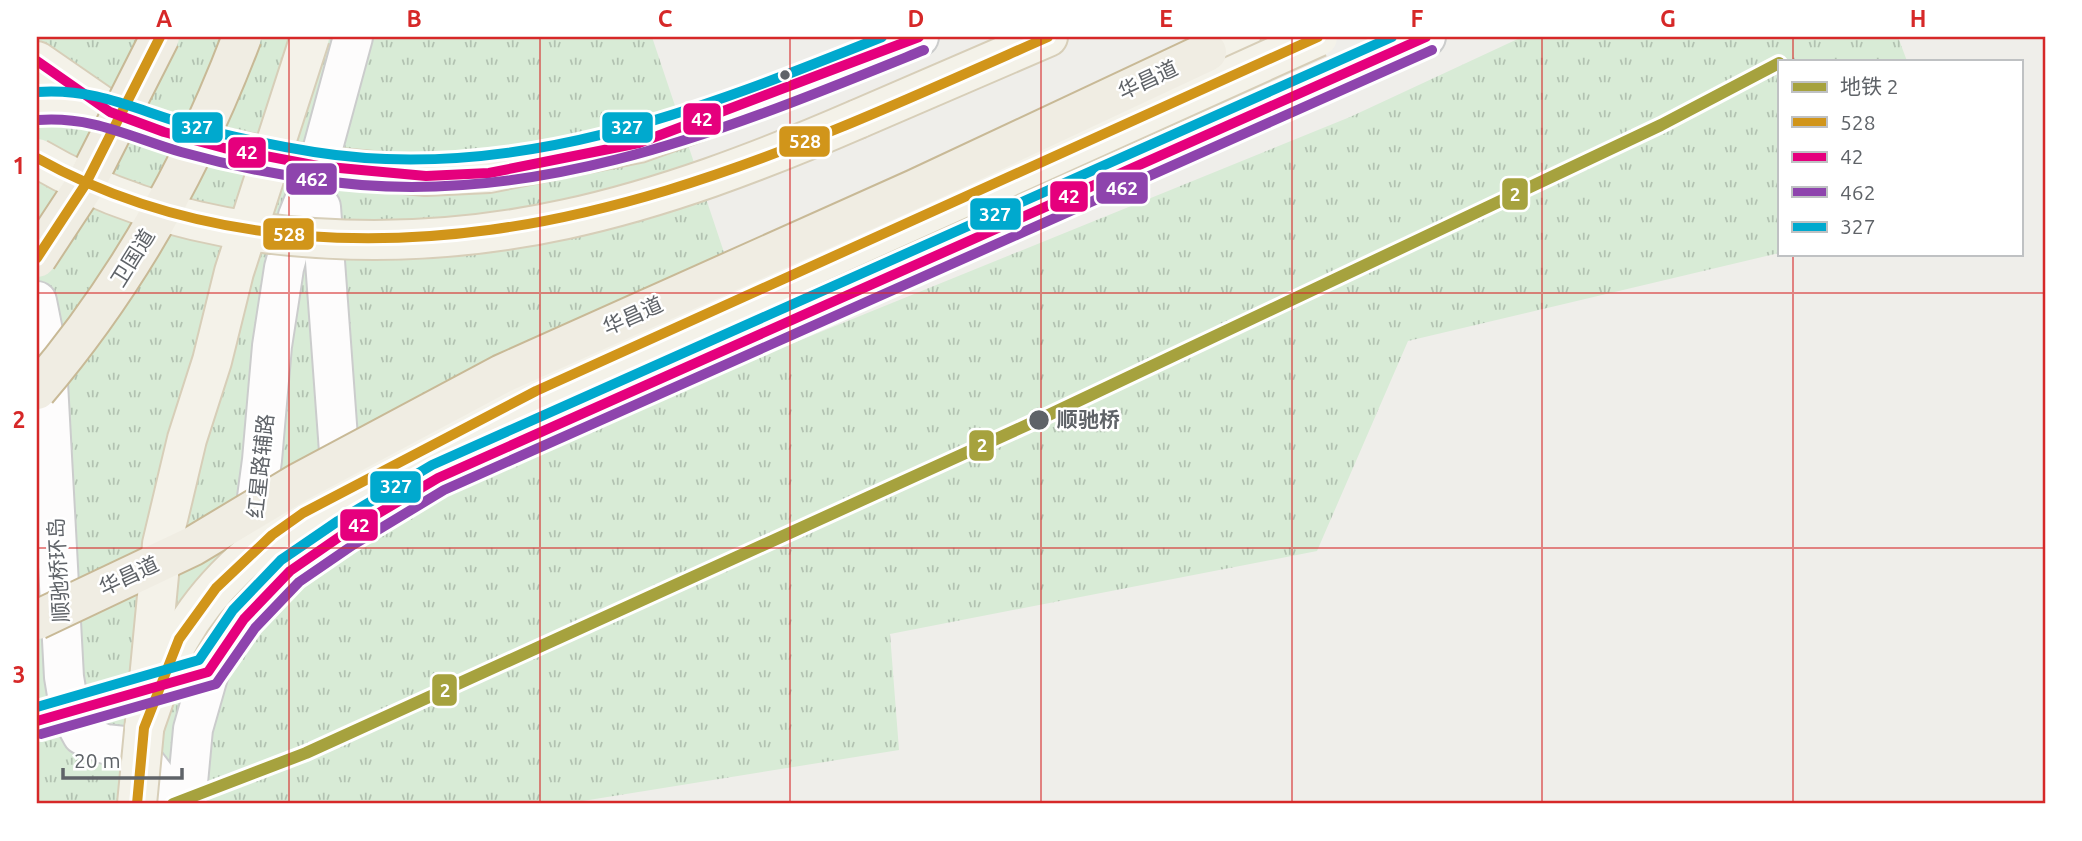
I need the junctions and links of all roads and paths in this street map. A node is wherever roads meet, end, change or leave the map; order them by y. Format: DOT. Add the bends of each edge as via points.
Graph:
graph roads {
  1 [pos="160,37"];
  2 [pos="242,37"];
  3 [pos="310,37"];
  4 [pos="354,37"];
  5 [pos="919,37"];
  6 [pos="1048,37"];
  7 [pos="1318,37"];
  8 [pos="1426,37"];
  9 [pos="1224,45"];
  10 [pos="37,61"];
  11 [pos="789,89"];
  12 [pos="37,106"];
  13 [pos="110,111"];
  14 [pos="37,158"];
  15 [pos="318,166"];
  16 [pos="37,258"];
  17 [pos="37,301"];
  18 [pos="37,390"];
  19 [pos="345,533"];
  20 [pos="37,620"];
  21 [pos="208,672"];
  22 [pos="53,717"];
  23 [pos="144,728"];
  24 [pos="138,804"];
  25 [pos="166,804"];
  26 [pos="186,804"];
  1 -- 16 [label="highway, bridge" via="85,185"];
  2 -- 18 [label="highway, 卫国道, bridge" via="220,96 162,210 112,291"];
  3 -- 23 [label="main road, bridge" via="234,272 177,478 162,544"];
  4 -- 15 [label="street"];
  5 -- 11 [label="street"];
  6 -- 14 [label="main road, bridge" via="726,173 587,216 469,237 299,239 206,225 132,203"];
  7 -- 23 [label="main road, bridge" via="536,391 303,513 235,568 195,614 166,669"];
  8 -- 19 [label="street" via="438,478"];
  9 -- 20 [label="highway, 华昌道, bridge" via="502,374 298,483 193,546"];
  10 -- 13 [label="main road"];
  11 -- 15 [label="main road" via="639,143 489,173 426,176"];
  12 -- 13 [label="main road"];
  13 -- 15 [label="main road" via="224,148"];
  15 -- 19 [label="street"];
  15 -- 21 [label="street, 红星路辅路" via="298,216 277,304 254,527 239,591"];
  17 -- 22 [label="street, 顺驰桥环岛" via="47,359 64,677"];
  19 -- 21 [label="street" via="290,571 244,619"];
  21 -- 22 [label="street"];
  21 -- 26 [label="street, 红星路辅路" via="193,729"];
  22 -- 25 [label="street" via="105,744 133,747 156,776"];
  23 -- 24 [label="main road, bridge"];
}
